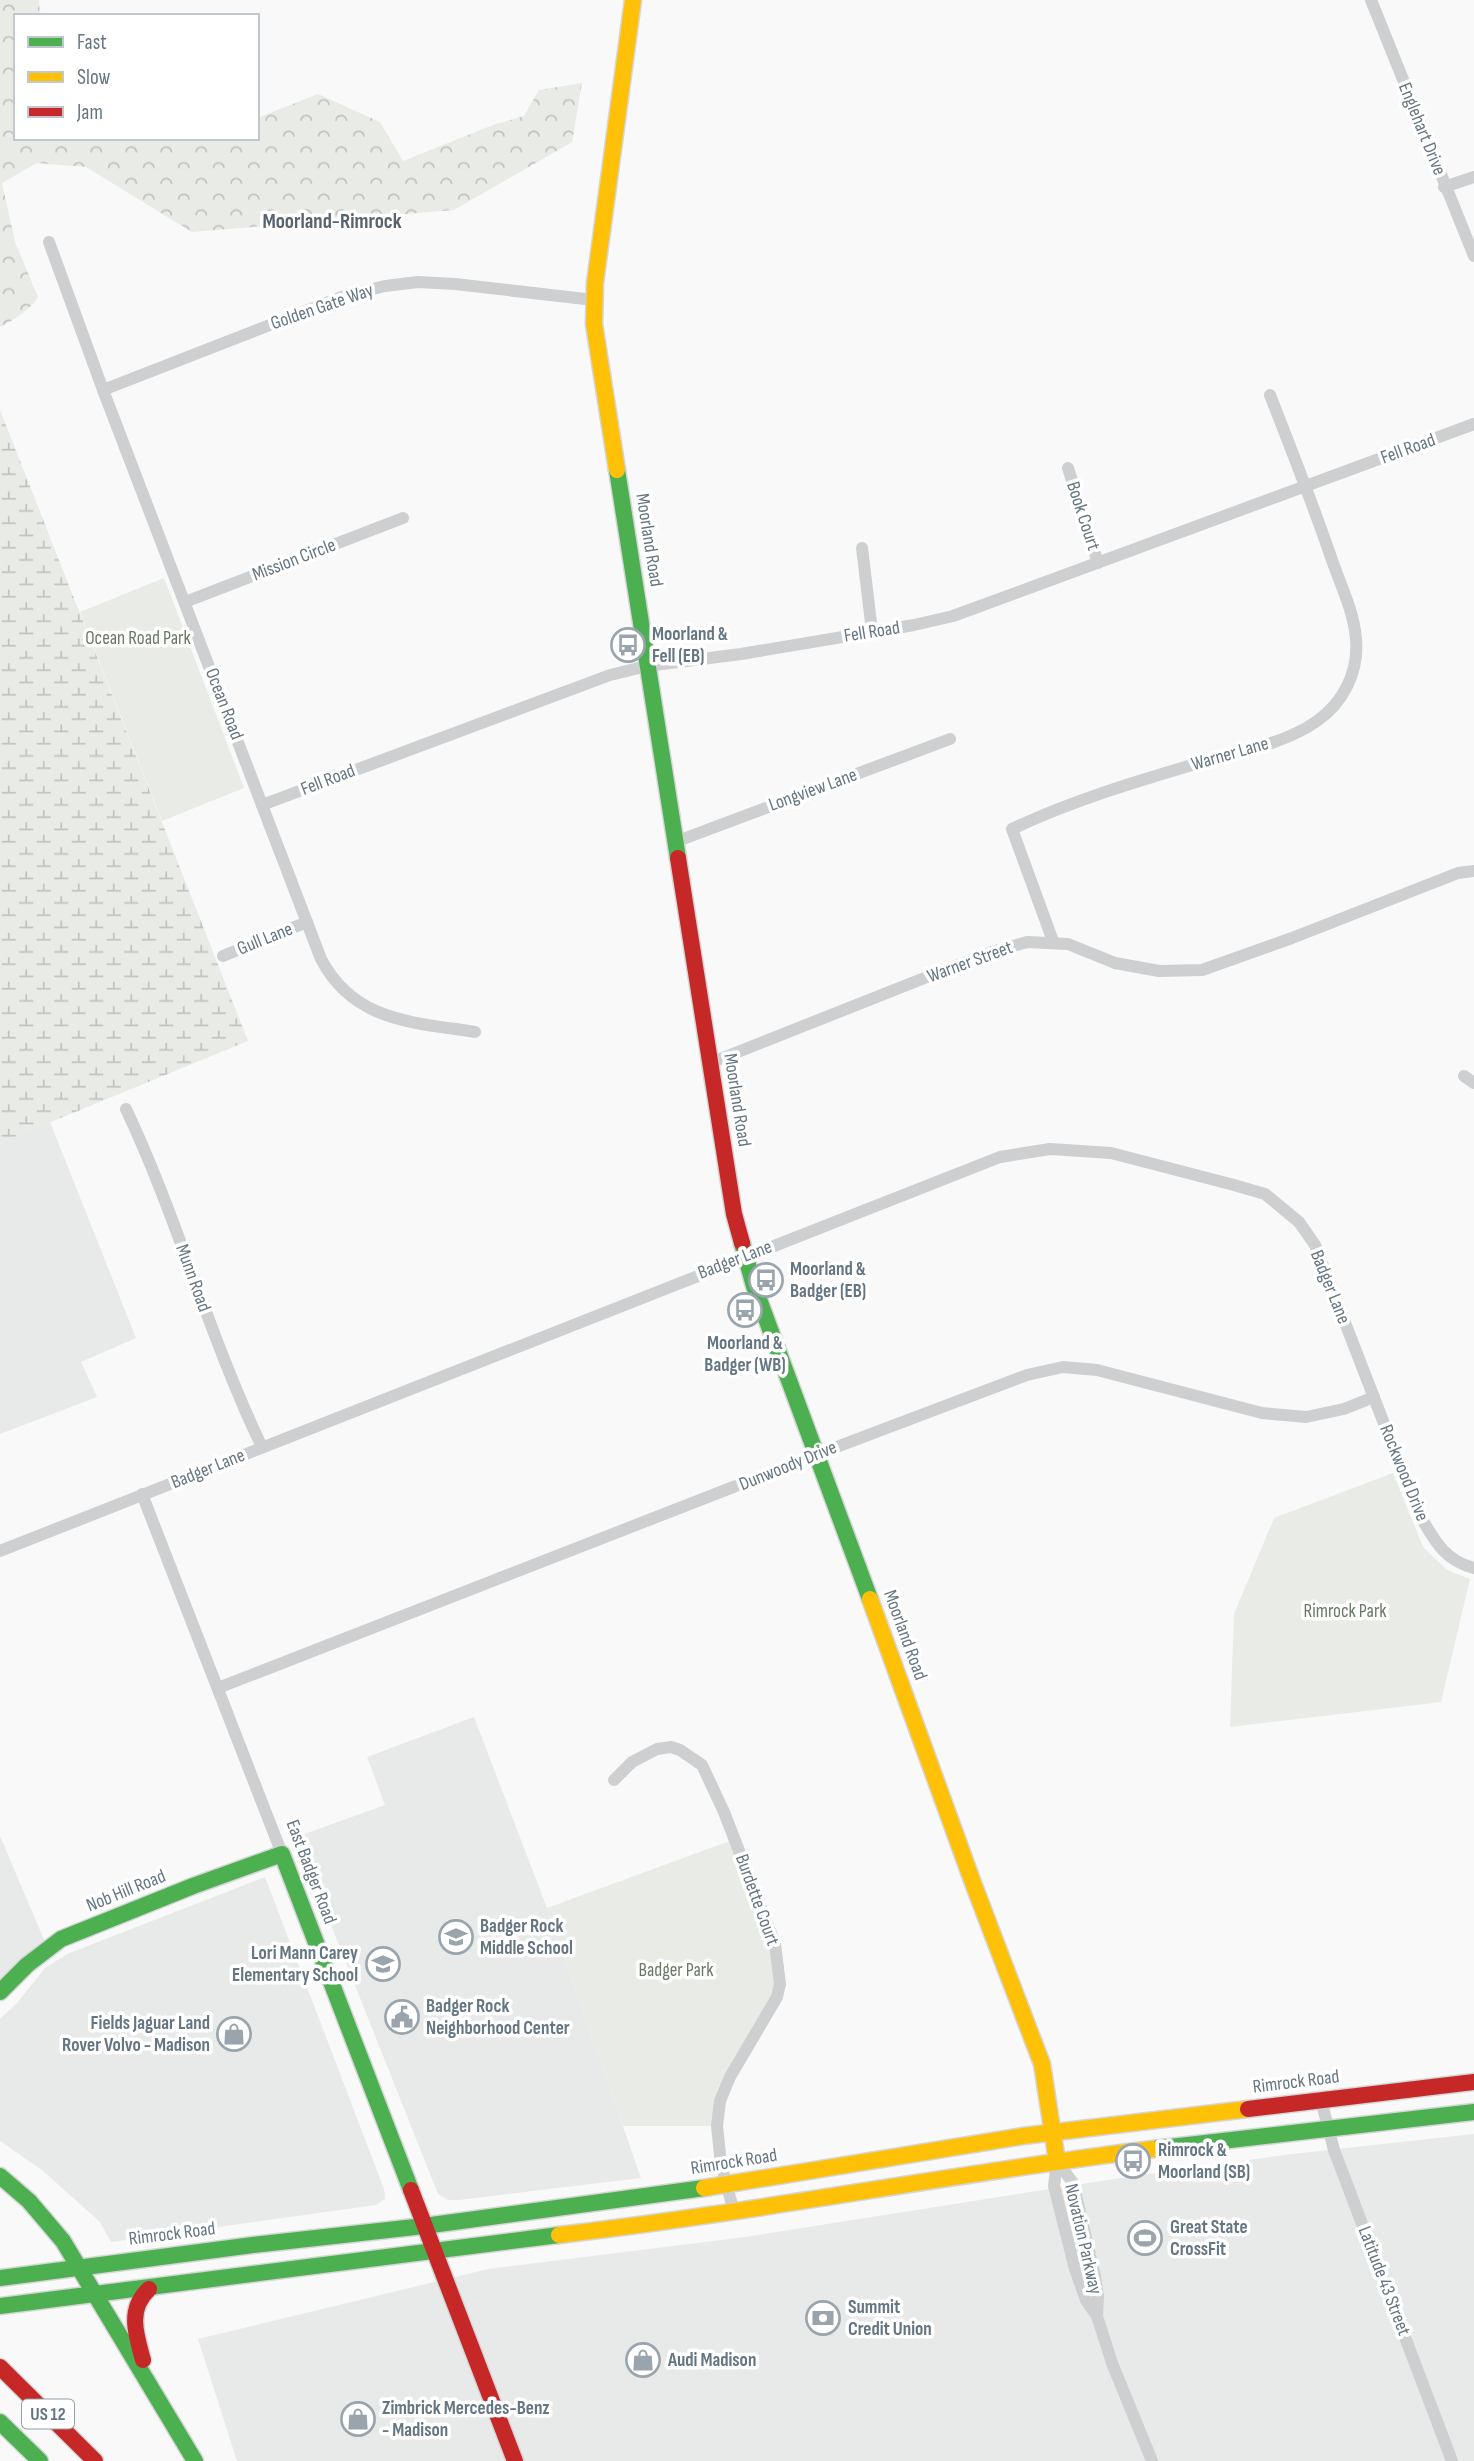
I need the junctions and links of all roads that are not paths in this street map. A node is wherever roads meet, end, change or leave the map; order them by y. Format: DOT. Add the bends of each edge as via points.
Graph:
graph roads {
  1 [pos="633,0"];
  2 [pos="1371,0"];
  3 [pos="1474,177"];
  4 [pos="1444,187"];
  5 [pos="50,242"];
  6 [pos="1474,256"];
  7 [pos="594,300"];
  8 [pos="103,390"];
  9 [pos="1270,395"];
  10 [pos="1474,424"];
  11 [pos="1068,468"];
  12 [pos="1306,486"];
  13 [pos="403,518"];
  14 [pos="862,548"];
  15 [pos="1098,564"];
  16 [pos="185,603"];
  17 [pos="872,631"];
  18 [pos="647,666"];
  19 [pos="950,739"];
  20 [pos="262,805"];
  21 [pos="676,842"];
  22 [pos="1474,871"];
  23 [pos="307,922"];
  24 [pos="1053,942"];
  25 [pos="223,956"];
  26 [pos="475,1032"];
  27 [pos="710,1063"];
  28 [pos="125,1109"];
  29 [pos="745,1256"];
  30 [pos="1374,1397"];
  31 [pos="262,1447"];
  32 [pos="818,1454"];
  33 [pos="142,1494"];
  34 [pos="0,1551"];
  35 [pos="1474,1568"];
  36 [pos="218,1688"];
  37 [pos="614,1780"];
  38 [pos="282,1854"];
  39 [pos="0,1992"];
  40 [pos="1474,2082"];
  41 [pos="1321,2100"];
  42 [pos="1474,2112"];
  43 [pos="1327,2128"];
  44 [pos="1053,2134"];
  45 [pos="1057,2161"];
  46 [pos="0,2176"];
  47 [pos="727,2185"];
  48 [pos="734,2212"];
  49 [pos="424,2226"];
  50 [pos="433,2251"];
  51 [pos="77,2267"];
  52 [pos="0,2278"];
  53 [pos="149,2289"];
  54 [pos="94,2295"];
  55 [pos="0,2306"];
  56 [pos="1097,2316"];
  57 [pos="0,2368"];
  58 [pos="148,2384"];
  59 [pos="0,2422"];
  60 [pos="40,2461"];
  61 [pos="95,2461"];
  62 [pos="195,2461"];
  63 [pos="515,2461"];
  64 [pos="1152,2461"];
  65 [pos="1452,2461"];
  1 -- 7 [label="main road, Moorland Road"];
  2 -- 4 [label="street, Englehart Drive"];
  3 -- 4 [label="street"];
  4 -- 6 [label="street, Englehart Drive"];
  5 -- 8 [label="street, Ocean Road"];
  7 -- 8 [label="street, Golden Gate Way" via="455,284 385,286 344,296"];
  7 -- 18 [label="main road, Moorland Road"];
  8 -- 16 [label="street, Ocean Road"];
  9 -- 12 [label="street"];
  10 -- 12 [label="street, Fell Road"];
  11 -- 15 [label="street, Book Court"];
  12 -- 15 [label="street, Fell Road"];
  12 -- 24 [label="street, Warner Lane" via="1353,621 1356,657 1351,679 1338,702 1299,732 1115,789 1012,828"];
  13 -- 16 [label="street, Mission Circle"];
  14 -- 17 [label="street"];
  15 -- 17 [label="street, Fell Road" via="953,616"];
  16 -- 20 [label="street, Ocean Road"];
  17 -- 18 [label="street, Fell Road"];
  18 -- 20 [label="street, Fell Road" via="610,675"];
  18 -- 21 [label="main road, Moorland Road"];
  19 -- 21 [label="street, Longview Lane"];
  20 -- 23 [label="street, Ocean Road"];
  21 -- 27 [label="main road, Moorland Road"];
  22 -- 24 [label="street, Warner Street" via="1458,873 1202,970 1159,971 1115,963"];
  23 -- 25 [label="street, Gull Lane"];
  23 -- 26 [label="street, Ocean Road" via="330,975 354,999 400,1020"];
  24 -- 27 [label="street, Warner Street" via="1027,942 992,952"];
  27 -- 29 [label="main road, Moorland Road"];
  28 -- 31 [label="street, Munn Road"];
  29 -- 30 [label="street, Badger Lane" via="1000,1157 1051,1149 1111,1153 1265,1194 1299,1222 1315,1245"];
  29 -- 31 [label="street, Badger Lane"];
  29 -- 32 [label="main road, Moorland Road"];
  30 -- 32 [label="street, Dunwoody Drive" via="1306,1417 1262,1413 1097,1370 1063,1367 1027,1375"];
  30 -- 35 [label="street, Rockwood Drive" via="1432,1537 1439,1548"];
  31 -- 33 [label="street, Badger Lane"];
  32 -- 36 [label="street, Dunwoody Drive"];
  32 -- 44 [label="main road, Moorland Road" via="1042,2064"];
  33 -- 34 [label="street, Badger Lane"];
  33 -- 36 [label="street, East Badger Road"];
  36 -- 38 [label="street, East Badger Road"];
  37 -- 47 [label="street, Burdette Court" via="632,1762 657,1749 680,1750 702,1765 775,1944 777,1997 720,2101 717,2126"];
  38 -- 39 [label="main road, Nob Hill Road" via="61,1939"];
  38 -- 49 [label="main road, East Badger Road"];
  40 -- 41 [label="main road, Rimrock Road"];
  41 -- 43 [label="street, Latitude 43 Street"];
  41 -- 44 [label="main road, Rimrock Road"];
  42 -- 43 [label="main road"];
  43 -- 45 [label="main road"];
  43 -- 65 [label="street, Latitude 43 Street"];
  44 -- 45 [label="main road, Moorland Road"];
  44 -- 47 [label="main road, Rimrock Road"];
  45 -- 48 [label="main road"];
  45 -- 56 [label="street, Novation Parkway" via="1073,2183 1095,2276"];
  45 -- 56 [label="street, Novation Parkway" via="1054,2186 1074,2269"];
  46 -- 51 [label="main road" via="29,2201"];
  47 -- 48 [label="street, Burdette Court"];
  47 -- 49 [label="main road, Rimrock Road"];
  48 -- 50 [label="main road"];
  49 -- 50 [label="main road, East Badger Road"];
  49 -- 51 [label="main road, Rimrock Road"];
  50 -- 53 [label="main road"];
  50 -- 63 [label="main road, East Badger Road"];
  51 -- 52 [label="main road, Rimrock Road"];
  51 -- 54 [label="main road"];
  53 -- 54 [label="main road"];
  53 -- 58 [label="main road" via="136,2304 134,2326"];
  54 -- 55 [label="main road"];
  54 -- 58 [label="main road"];
  56 -- 64 [label="street, Novation Parkway"];
  57 -- 61 [label="main road, US 12"];
  58 -- 62 [label="main road"];
  59 -- 60 [label="main road, US 12"];
}
